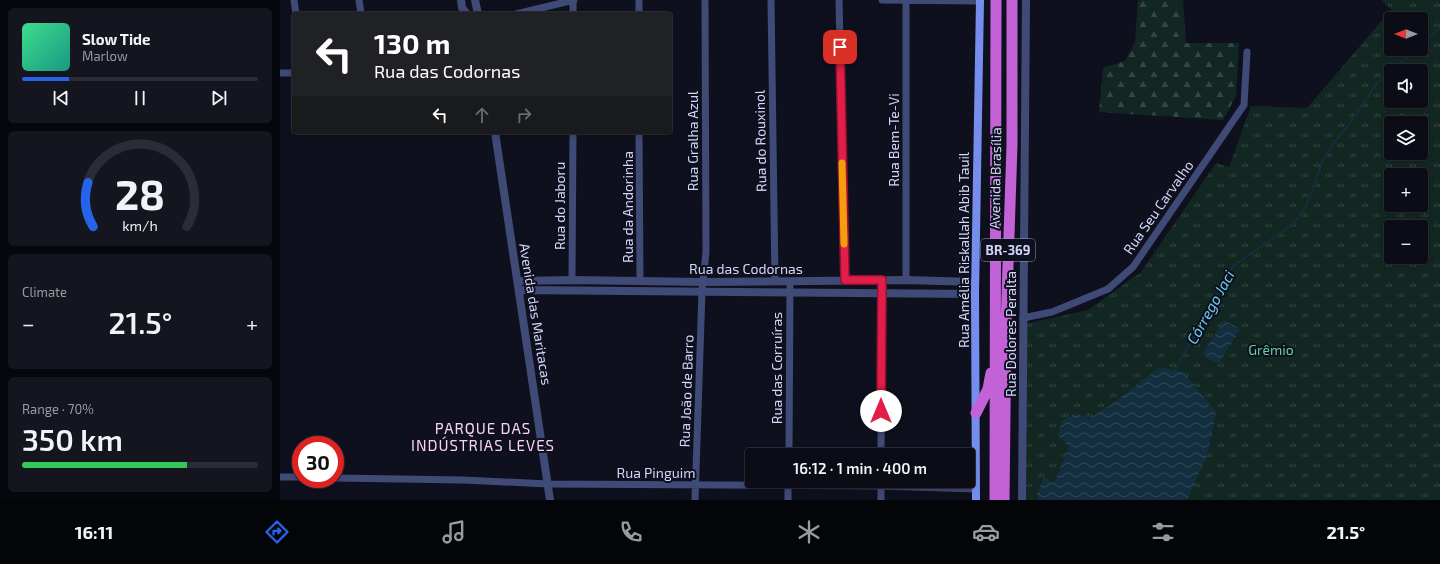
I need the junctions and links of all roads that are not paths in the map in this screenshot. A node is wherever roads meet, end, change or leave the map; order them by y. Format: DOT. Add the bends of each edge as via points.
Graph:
graph roads {
  1 [pos="294,0"];
  2 [pos="359,0"];
  3 [pos="475,0"];
  4 [pos="573,0"];
  5 [pos="639,0"];
  6 [pos="705,0"];
  7 [pos="771,0"];
  8 [pos="839,0"];
  9 [pos="882,0"];
  10 [pos="906,0"];
  11 [pos="996,0"];
  12 [pos="1012,0"];
  13 [pos="1017,0"];
  14 [pos="1026,0"];
  15 [pos="980,1"];
  16 [pos="296,12"];
  17 [pos="361,12"];
  18 [pos="478,12"];
  19 [pos="524,12"];
  20 [pos="573,12"];
  21 [pos="639,12"];
  22 [pos="1011,36"];
  23 [pos="1247,52"];
  24 [pos="280,73"];
  25 [pos="292,73"];
  26 [pos="495,134"];
  27 [pos="572,134"];
  28 [pos="639,134"];
  29 [pos="572,280"];
  30 [pos="619,280"];
  31 [pos="790,280"];
  32 [pos="845,280"];
  33 [pos="882,280"];
  34 [pos="906,280"];
  35 [pos="518,281"];
  36 [pos="640,281"];
  37 [pos="761,281"];
  38 [pos="775,281"];
  39 [pos="703,282"];
  40 [pos="975,282"];
  41 [pos="519,290"];
  42 [pos="702,291"];
  43 [pos="619,292"];
  44 [pos="790,292"];
  45 [pos="762,293"];
  46 [pos="882,293"];
  47 [pos="975,294"];
  48 [pos="1023,318"];
  49 [pos="997,337"];
  50 [pos="976,413"];
  51 [pos="789,448"];
  52 [pos="881,448"];
  53 [pos="280,477"];
  54 [pos="292,477"];
  55 [pos="344,478"];
  56 [pos="548,484"];
  57 [pos="745,484"];
  58 [pos="696,485"];
  59 [pos="788,488"];
  60 [pos="881,488"];
  61 [pos="957,488"];
  62 [pos="976,489"];
  63 [pos="550,500"];
  64 [pos="696,500"];
  65 [pos="788,500"];
  66 [pos="881,500"];
  67 [pos="976,500"];
  68 [pos="995,500"];
  69 [pos="1004,500"];
  70 [pos="1022,500"];
  1 -- 16 [label="street"];
  2 -- 17 [label="street"];
  3 -- 18 [label="street"];
  4 -- 19 [label="street"];
  4 -- 20 [label="street"];
  5 -- 21 [label="street"];
  6 -- 39 [label="street, Rua Gralha Azul" via="706,252"];
  7 -- 38 [label="street, Rua do Rouxinol"];
  8 -- 32 [label="street"];
  9 -- 10 [label="street"];
  10 -- 15 [label="street"];
  10 -- 34 [label="street, Rua Bem-Te-Vi"];
  11 -- 49 [label="highway, Avenida Brasília / BR-369"];
  12 -- 22 [label="highway, Avenida Brasília / BR-369"];
  13 -- 22 [label="highway"];
  14 -- 48 [label="street, Rua Dolores Peralta"];
  15 -- 40 [label="main road, Rua Amélia Riskallah Abib Tauil"];
  22 -- 69 [label="highway, Avenida Brasília / BR-369" via="1012,145"];
  23 -- 48 [label="street, Rua Seu Carvalho" via="1244,105 1133,267 1108,288 1052,312"];
  24 -- 25 [label="street"];
  26 -- 35 [label="street, Avenida das Maritacas"];
  27 -- 29 [label="street, Rua do Jaboru"];
  28 -- 36 [label="street, Rua da Andorinha"];
  29 -- 30 [label="street, Rua das Codornas"];
  29 -- 35 [label="street, Rua das Codornas"];
  30 -- 36 [label="street, Rua das Codornas"];
  30 -- 43 [label="street"];
  31 -- 32 [label="street, Rua das Codornas"];
  31 -- 38 [label="street, Rua das Codornas"];
  31 -- 44 [label="street, Rua das Corruíras"];
  32 -- 33 [label="street, Rua das Codornas"];
  33 -- 34 [label="street, Rua das Codornas"];
  33 -- 46 [label="street"];
  34 -- 40 [label="street, Rua das Codornas"];
  35 -- 41 [label="street, Avenida das Maritacas"];
  36 -- 39 [label="street, Rua das Codornas"];
  37 -- 38 [label="street, Rua das Codornas"];
  37 -- 39 [label="street, Rua das Codornas"];
  37 -- 45 [label="street"];
  39 -- 42 [label="street, Rua João de Barro"];
  40 -- 47 [label="main road, Rua Amélia Riskallah Abib Tauil"];
  41 -- 43 [label="street, Rua das Codornas"];
  41 -- 56 [label="street, Avenida das Maritacas"];
  42 -- 43 [label="street, Rua das Codornas"];
  42 -- 45 [label="street, Rua das Codornas"];
  42 -- 58 [label="street, Rua João de Barro"];
  44 -- 45 [label="street, Rua das Codornas"];
  44 -- 46 [label="street, Rua das Codornas"];
  44 -- 51 [label="street, Rua das Corruíras"];
  46 -- 47 [label="street, Rua das Codornas"];
  46 -- 52 [label="street"];
  47 -- 50 [label="main road, Rua Amélia Riskallah Abib Tauil"];
  48 -- 70 [label="street, Rua Dolores Peralta"];
  49 -- 50 [label="highway" via="988,389"];
  49 -- 68 [label="highway, Avenida Brasília / BR-369"];
  50 -- 62 [label="main road, Rua Amélia Riskallah Abib Tauil"];
  53 -- 54 [label="street"];
  55 -- 56 [label="street, Rua Pinguim"];
  56 -- 58 [label="street, Rua Pinguim"];
  56 -- 63 [label="street, Avenida das Maritacas"];
  57 -- 58 [label="street, Rua Pinguim"];
  58 -- 64 [label="street, Rua João de Barro"];
  59 -- 65 [label="street"];
  60 -- 66 [label="street"];
  61 -- 62 [label="street, Rua Pinguim"];
  62 -- 67 [label="main road, Rua Amélia Riskallah Abib Tauil"];
}
